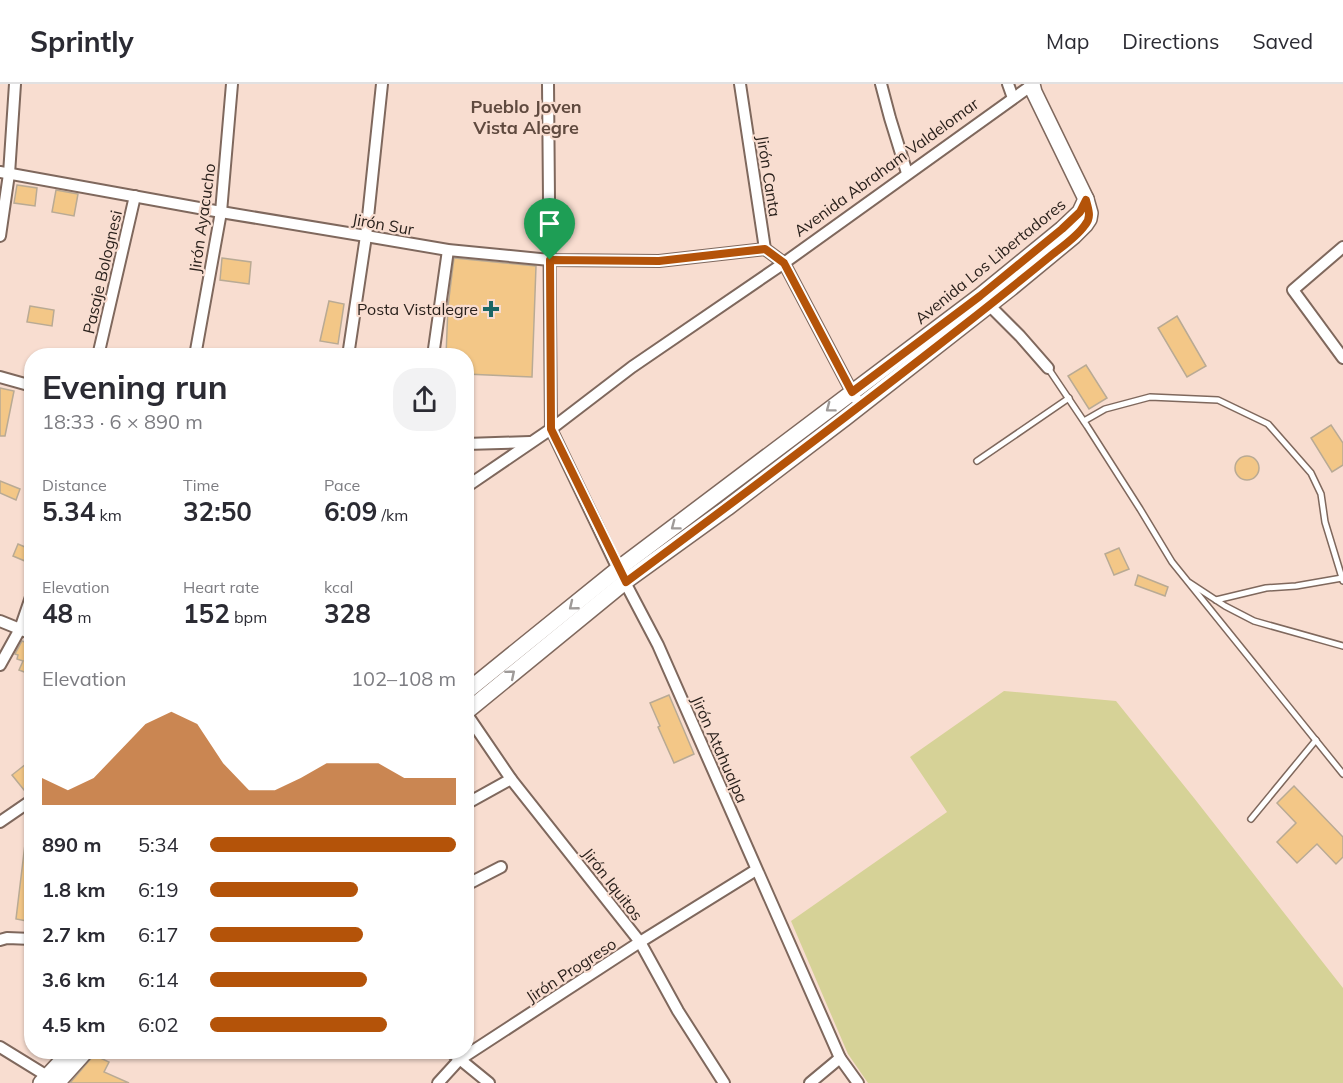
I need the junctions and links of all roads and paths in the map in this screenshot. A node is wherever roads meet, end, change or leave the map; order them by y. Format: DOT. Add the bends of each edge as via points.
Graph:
graph roads {
  1 [pos="15,84"];
  2 [pos="232,84"];
  3 [pos="382,84"];
  4 [pos="549,84"];
  5 [pos="740,84"];
  6 [pos="881,84"];
  7 [pos="1008,84"];
  8 [pos="1032,85"];
  9 [pos="1013,98"];
  10 [pos="4,173"];
  11 [pos="907,173"];
  12 [pos="135,196"];
  13 [pos="221,212"];
  14 [pos="0,236"];
  15 [pos="366,236"];
  16 [pos="1343,247"];
  17 [pos="765,249"];
  18 [pos="448,250"];
  19 [pos="550,260"];
  20 [pos="784,263"];
  21 [pos="985,300"];
  22 [pos="100,348"];
  23 [pos="196,348"];
  24 [pos="349,348"];
  25 [pos="434,348"];
  26 [pos="1342,355"];
  27 [pos="1048,368"];
  28 [pos="0,377"];
  29 [pos="24,384"];
  30 [pos="852,392"];
  31 [pos="1069,398"];
  32 [pos="860,405"];
  33 [pos="1084,421"];
  34 [pos="551,429"];
  35 [pos="793,437"];
  36 [pos="531,442"];
  37 [pos="474,444"];
  38 [pos="803,449"];
  39 [pos="761,461"];
  40 [pos="977,461"];
  41 [pos="770,474"];
  42 [pos="474,481"];
  43 [pos="622,575"];
  44 [pos="1186,580"];
  45 [pos="1343,580"];
  46 [pos="1216,600"];
  47 [pos="24,619"];
  48 [pos="0,621"];
  49 [pos="21,628"];
  50 [pos="24,630"];
  51 [pos="1343,646"];
  52 [pos="0,665"];
  53 [pos="474,686"];
  54 [pos="474,705"];
  55 [pos="474,724"];
  56 [pos="1316,740"];
  57 [pos="1343,774"];
  58 [pos="511,779"];
  59 [pos="474,800"];
  60 [pos="24,806"];
  61 [pos="1251,819"];
  62 [pos="0,822"];
  63 [pos="501,867"];
  64 [pos="756,870"];
  65 [pos="474,881"];
  66 [pos="24,939"];
  67 [pos="0,940"];
  68 [pos="640,942"];
  69 [pos="0,1047"];
  70 [pos="474,1050"];
  71 [pos="840,1058"];
  72 [pos="66,1059"];
  73 [pos="77,1059"];
  74 [pos="459,1060"];
  75 [pos="52,1081"];
  76 [pos="438,1083"];
  77 [pos="489,1083"];
  78 [pos="724,1083"];
  79 [pos="810,1083"];
  80 [pos="858,1083"];
  1 -- 10 [label="street"];
  2 -- 13 [label="street, Jirón Ayacucho"];
  3 -- 15 [label="street"];
  4 -- 19 [label="street"];
  5 -- 17 [label="street, Jirón Canta"];
  6 -- 11 [label="street"];
  7 -- 9 [label="street"];
  8 -- 9 [label="street, Avenida Abraham Valdelomar"];
  8 -- 21 [label="street, Avenida Los Libertadores" via="1086,200 1080,212"];
  9 -- 11 [label="street, Avenida Abraham Valdelomar"];
  10 -- 12 [label="street, Jirón Sur"];
  10 -- 14 [label="street"];
  11 -- 20 [label="street, Avenida Abraham Valdelomar"];
  12 -- 13 [label="street, Jirón Sur"];
  12 -- 22 [label="street, Pasaje Bolognesi"];
  13 -- 15 [label="street, Jirón Sur"];
  13 -- 23 [label="street, Jirón Ayacucho"];
  15 -- 18 [label="street, Jirón Sur"];
  15 -- 24 [label="street"];
  16 -- 26 [label="street" via="1293,290"];
  17 -- 19 [label="street, Jirón Sur" via="659,261"];
  17 -- 20 [label="street"];
  18 -- 19 [label="street, Jirón Sur"];
  18 -- 25 [label="street"];
  19 -- 34 [label="street"];
  20 -- 30 [label="street"];
  20 -- 34 [label="street, Avenida Abraham Valdelomar" via="632,367"];
  21 -- 27 [label="street"];
  21 -- 30 [label="street, Avenida Los Libertadores"];
  21 -- 32 [label="street, Avenida Los Libertadores"];
  27 -- 31 [label="lane"];
  28 -- 29 [label="street"];
  30 -- 32 [label="street"];
  30 -- 35 [label="street, Avenida Los Libertadores, one-way"];
  31 -- 33 [label="lane"];
  31 -- 40 [label="lane"];
  32 -- 38 [label="street, Avenida Los Libertadores"];
  33 -- 44 [label="lane"];
  33 -- 45 [label="lane" via="1105,409 1150,397 1218,400 1268,424 1311,472 1321,494 1325,522"];
  34 -- 36 [label="street, Avenida Abraham Valdelomar"];
  34 -- 43 [label="street, Jirón Atahualpa"];
  35 -- 38 [label="street"];
  35 -- 39 [label="street, Avenida Los Libertadores"];
  36 -- 37 [label="street"];
  36 -- 42 [label="street, Avenida Abraham Valdelomar"];
  38 -- 41 [label="street, Avenida Los Libertadores"];
  39 -- 41 [label="street"];
  39 -- 43 [label="street, Avenida Los Libertadores, one-way"];
  41 -- 43 [label="street, Avenida Los Libertadores"];
  43 -- 53 [label="street, Avenida Los Libertadores, one-way"];
  54 -- 43 [label="street, Avenida Los Libertadores, one-way"];
  43 -- 64 [label="street, Jirón Atahualpa" via="658,645"];
  44 -- 46 [label="lane"];
  44 -- 56 [label="lane"];
  45 -- 46 [label="lane" via="1266,588"];
  46 -- 51 [label="lane" via="1254,621"];
  47 -- 49 [label="street"];
  48 -- 49 [label="street"];
  49 -- 50 [label="street"];
  49 -- 52 [label="street"];
  55 -- 58 [label="street, Jirón Iquitos"];
  56 -- 57 [label="lane"];
  56 -- 61 [label="lane"];
  58 -- 59 [label="street"];
  58 -- 68 [label="street, Jirón Iquitos"];
  60 -- 62 [label="street"];
  63 -- 65 [label="street"];
  64 -- 68 [label="street, Jirón Progreso"];
  64 -- 71 [label="street, Jirón Atahualpa"];
  66 -- 67 [label="street"];
  68 -- 70 [label="street, Jirón Progreso"];
  68 -- 78 [label="street, Jirón Iquitos"];
  69 -- 75 [label="street"];
  71 -- 79 [label="street"];
  71 -- 80 [label="street, Jirón Atahualpa"];
  72 -- 75 [label="street"];
  73 -- 75 [label="street"];
  74 -- 76 [label="street, Jirón Progreso"];
  74 -- 77 [label="street"];
}
